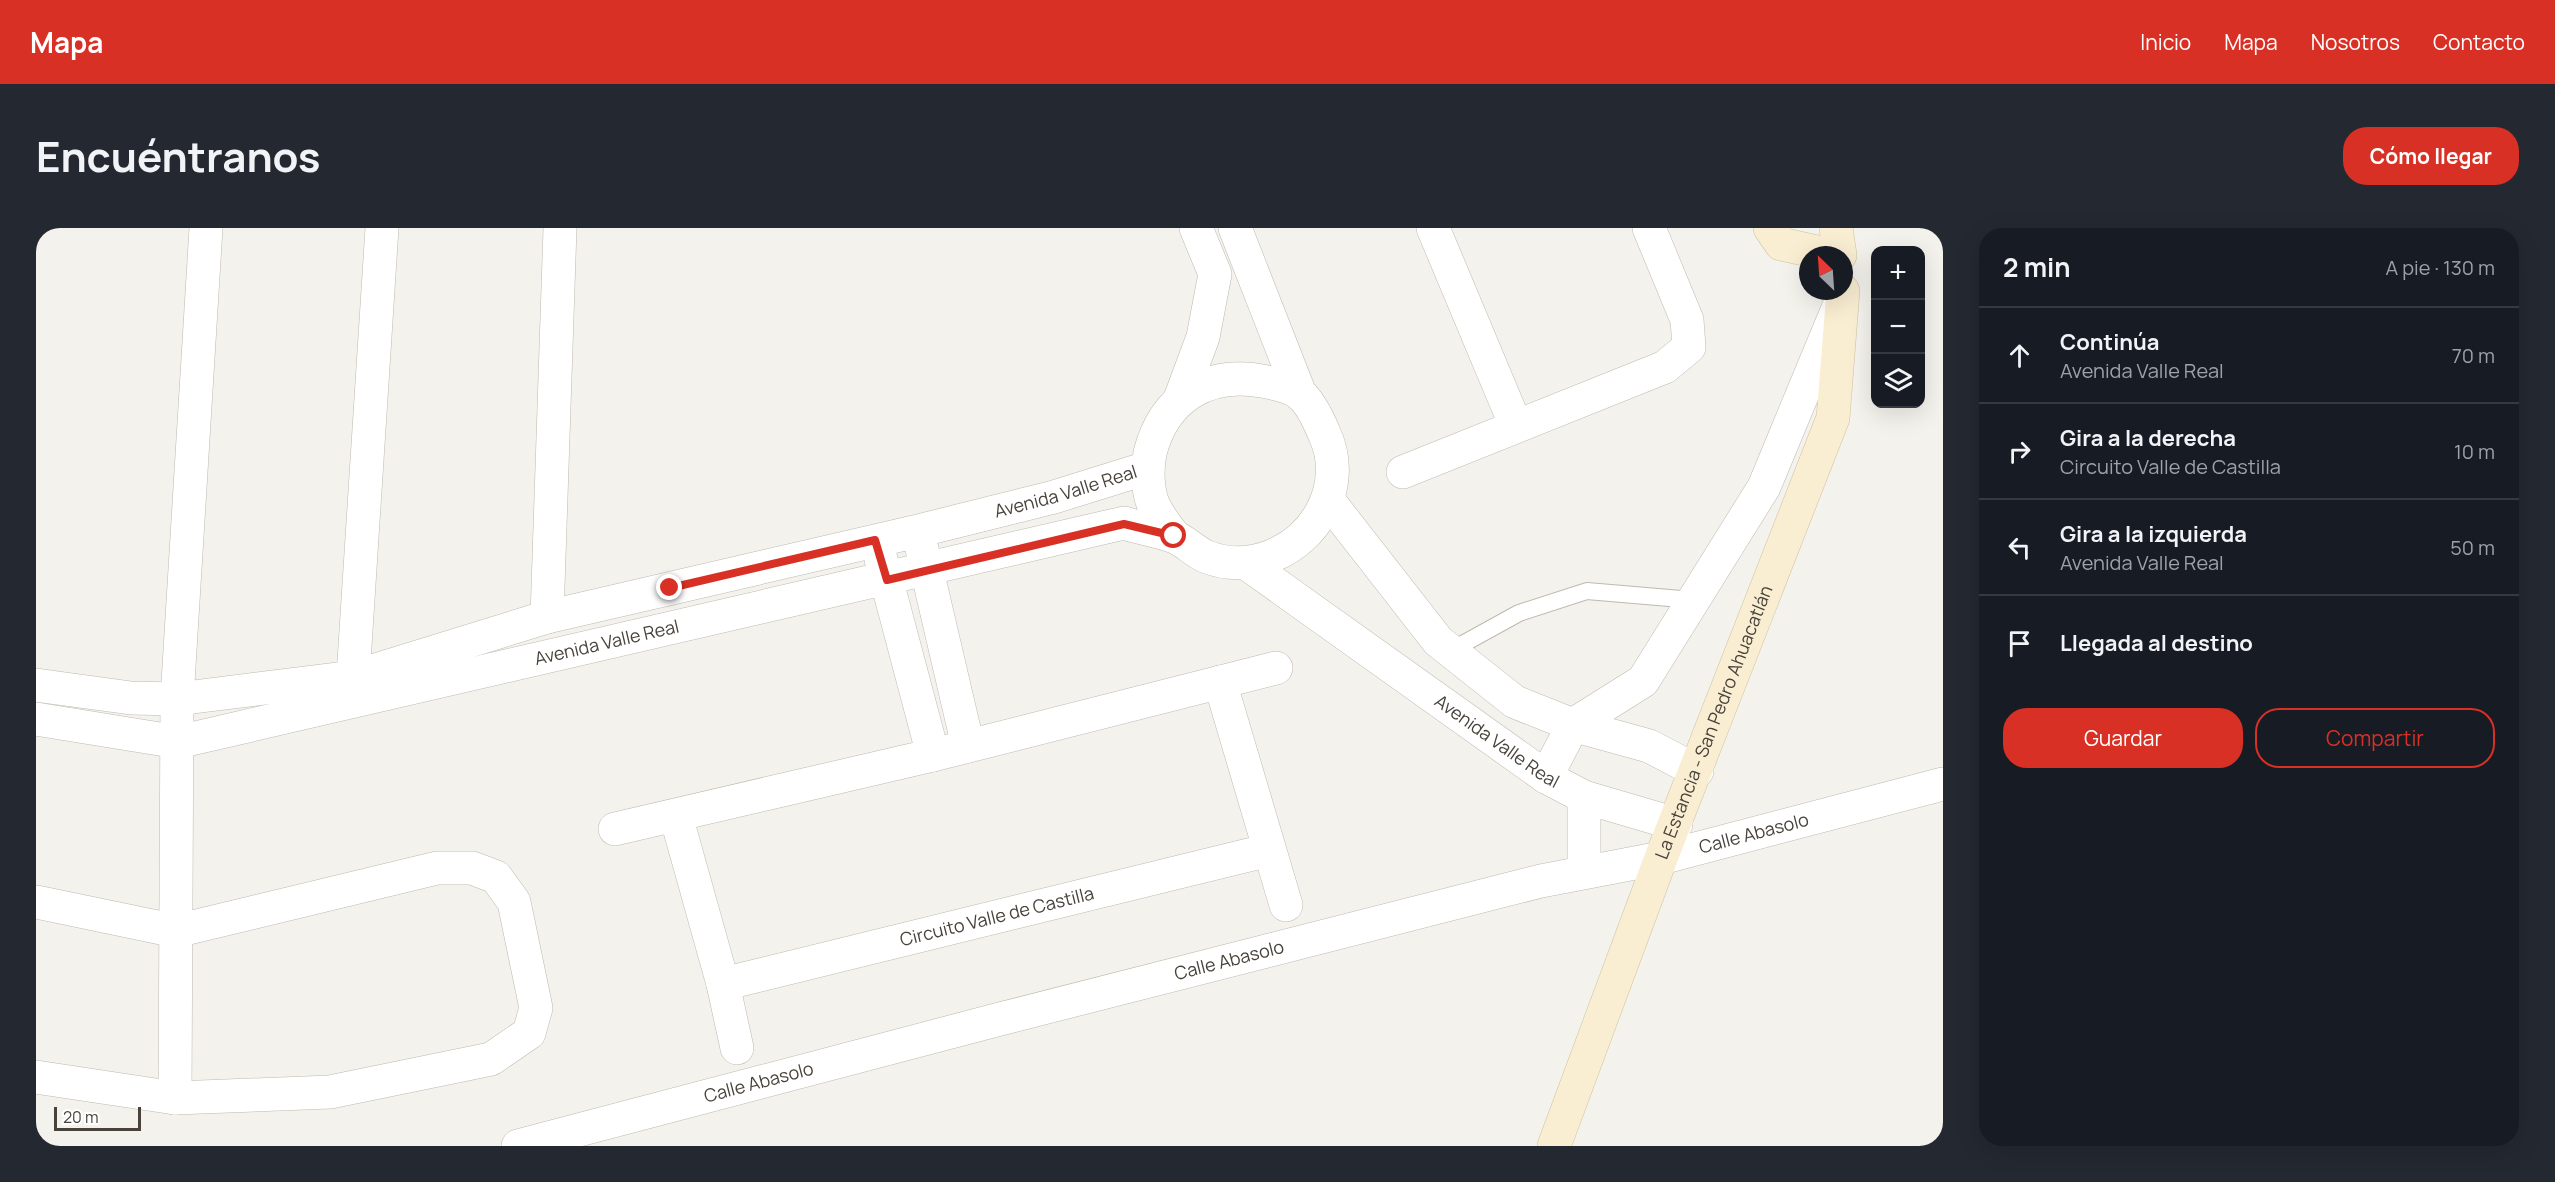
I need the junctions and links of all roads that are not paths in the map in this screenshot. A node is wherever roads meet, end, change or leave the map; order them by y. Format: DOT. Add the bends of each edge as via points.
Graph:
graph roads {
  1 [pos="206,228"];
  2 [pos="382,228"];
  3 [pos="560,228"];
  4 [pos="1196,228"];
  5 [pos="1235,228"];
  6 [pos="1433,228"];
  7 [pos="1649,228"];
  8 [pos="1770,228"];
  9 [pos="1836,228"];
  10 [pos="1839,246"];
  11 [pos="1799,248"];
  12 [pos="1841,300"];
  13 [pos="1843,300"];
  14 [pos="1300,394"];
  15 [pos="1180,399"];
  16 [pos="1516,426"];
  17 [pos="1147,468"];
  18 [pos="1404,472"];
  19 [pos="1328,500"];
  20 [pos="918,531"];
  21 [pos="1174,536"];
  22 [pos="875,540"];
  23 [pos="1246,563"];
  24 [pos="926,569"];
  25 [pos="887,580"];
  26 [pos="691,583"];
  27 [pos="1694,600"];
  28 [pos="547,617"];
  29 [pos="698,622"];
  30 [pos="1450,651"];
  31 [pos="1276,668"];
  32 [pos="353,676"];
  33 [pos="1220,682"];
  34 [pos="36,685"];
  35 [pos="177,699"];
  36 [pos="36,719"];
  37 [pos="1573,725"];
  38 [pos="178,742"];
  39 [pos="968,746"];
  40 [pos="933,755"];
  41 [pos="1697,771"];
  42 [pos="1546,777"];
  43 [pos="1943,784"];
  44 [pos="1584,797"];
  45 [pos="676,816"];
  46 [pos="1676,824"];
  47 [pos="615,829"];
  48 [pos="1269,850"];
  49 [pos="1661,858"];
  50 [pos="1584,872"];
  51 [pos="36,902"];
  52 [pos="1286,905"];
  53 [pos="176,931"];
  54 [pos="723,984"];
  55 [pos="737,1048"];
  56 [pos="36,1077"];
  57 [pos="175,1098"];
  58 [pos="518,1146"];
  59 [pos="1554,1146"];
  1 -- 35 [label="street"];
  2 -- 32 [label="street"];
  3 -- 28 [label="street"];
  4 -- 15 [label="street" via="1215,274 1203,337"];
  5 -- 14 [label="street"];
  6 -- 16 [label="street"];
  7 -- 16 [label="street" via="1687,320 1689,347 1665,367"];
  8 -- 11 [label="main road" via="1781,244"];
  9 -- 10 [label="main road"];
  12 -- 27 [label="street" via="1764,487"];
  13 -- 41 [label="main road, La Estancia - San Pedro Ahuacatlán" via="1833,418"];
  14 -- 15 [label="street" via="1240,377 1209,383"];
  14 -- 19 [label="street" via="1330,445 1333,473"];
  15 -- 17 [label="street" via="1156,430"];
  16 -- 18 [label="street"];
  17 -- 20 [label="street, Avenida Valle Real" via="1054,497"];
  17 -- 21 [label="street" via="1153,505"];
  19 -- 23 [label="street" via="1315,524 1296,544 1272,557"];
  19 -- 30 [label="street" via="1438,641"];
  20 -- 22 [label="street, Avenida Valle Real"];
  20 -- 24 [label="street"];
  21 -- 23 [label="street" via="1207,557"];
  21 -- 24 [label="street, Avenida Valle Real" via="1124,524"];
  22 -- 25 [label="street"];
  22 -- 26 [label="street, Avenida Valle Real"];
  23 -- 42 [label="street, Avenida Valle Real"];
  24 -- 25 [label="street, Avenida Valle Real"];
  24 -- 39 [label="street"];
  25 -- 29 [label="street, Avenida Valle Real"];
  25 -- 40 [label="street"];
  26 -- 28 [label="street, Avenida Valle Real"];
  26 -- 29 [label="street"];
  27 -- 30 [label="lane" via="1587,591 1519,613"];
  27 -- 37 [label="street" via="1643,681"];
  28 -- 32 [label="street, Avenida Valle Real"];
  29 -- 38 [label="street, Avenida Valle Real"];
  30 -- 37 [label="street" via="1515,702"];
  31 -- 33 [label="street"];
  32 -- 35 [label="street, Avenida Valle Real"];
  33 -- 39 [label="street"];
  33 -- 48 [label="street"];
  34 -- 35 [label="street, Avenida Valle Real" via="131,698"];
  35 -- 38 [label="street"];
  36 -- 38 [label="street, Avenida Valle Real"];
  37 -- 41 [label="street" via="1649,746"];
  37 -- 42 [label="street"];
  38 -- 53 [label="street"];
  39 -- 40 [label="street"];
  40 -- 45 [label="street"];
  41 -- 46 [label="main road, La Estancia - San Pedro Ahuacatlán"];
  42 -- 44 [label="street, Avenida Valle Real"];
  43 -- 49 [label="street, Calle Abasolo"];
  44 -- 46 [label="street, Avenida Valle Real"];
  44 -- 50 [label="street"];
  45 -- 47 [label="street"];
  45 -- 54 [label="street"];
  46 -- 49 [label="main road, La Estancia - San Pedro Ahuacatlán"];
  48 -- 52 [label="street"];
  48 -- 54 [label="street, Circuito Valle de Castilla"];
  49 -- 50 [label="street, Calle Abasolo"];
  49 -- 59 [label="main road, La Estancia - San Pedro Ahuacatlán"];
  50 -- 58 [label="street, Calle Abasolo" via="1000,1019"];
  51 -- 53 [label="street"];
  53 -- 57 [label="street"];
  53 -- 57 [label="street" via="437,868 472,868 496,877 513,902 536,1008 529,1033 491,1059 330,1092"];
  54 -- 55 [label="street"];
  56 -- 57 [label="street"];
}
